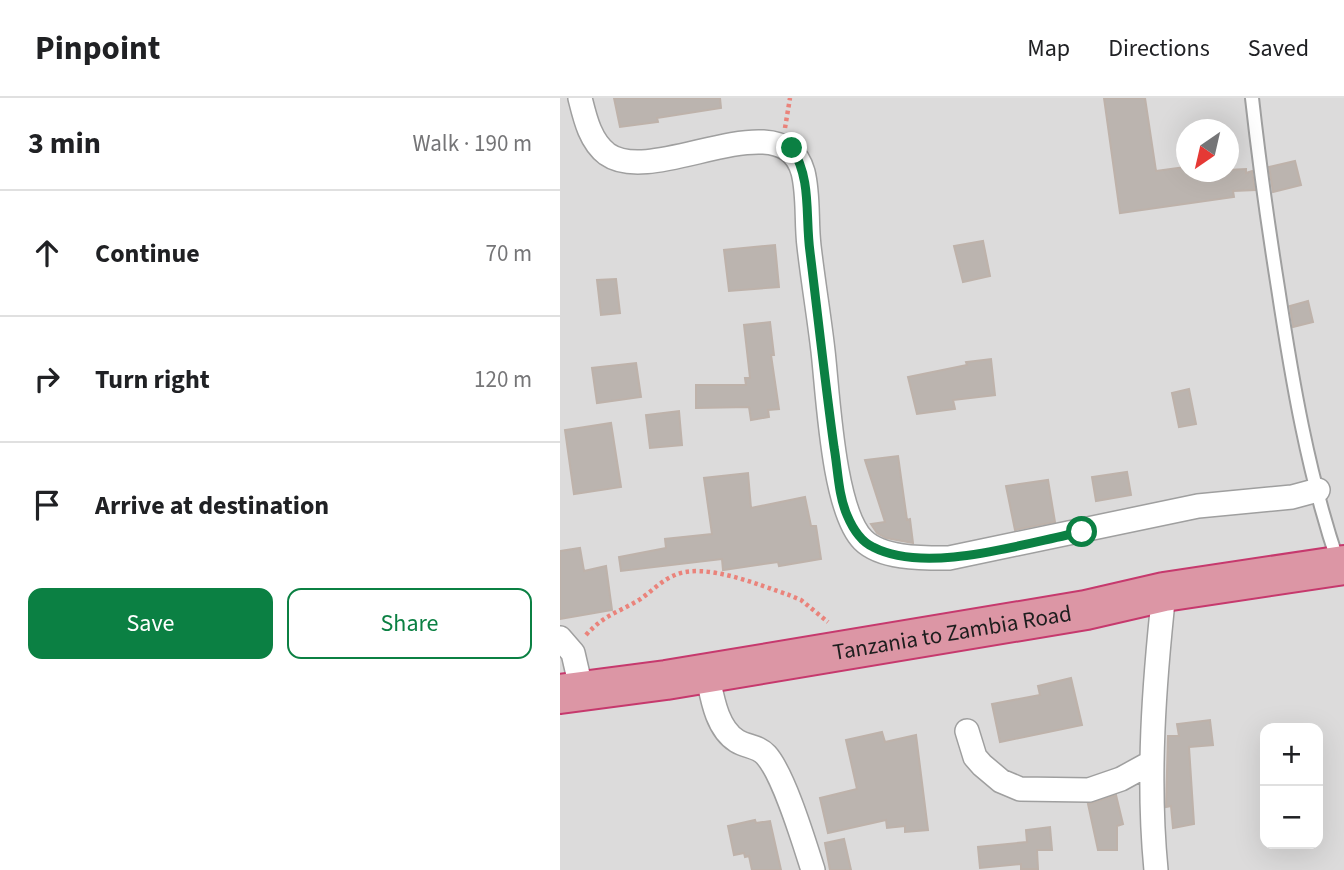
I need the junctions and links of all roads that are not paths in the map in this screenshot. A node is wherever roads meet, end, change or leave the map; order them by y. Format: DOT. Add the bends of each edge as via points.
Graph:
graph roads {
  1 [pos="580,98"];
  2 [pos="1252,98"];
  3 [pos="1318,490"];
  4 [pos="1342,566"];
  5 [pos="1164,592"];
  6 [pos="567,645"];
  7 [pos="707,673"];
  8 [pos="571,693"];
  9 [pos="967,731"];
  10 [pos="1153,762"];
  11 [pos="813,870"];
  12 [pos="1156,870"];
  1 -- 3 [label="street" via="586,123 600,148 622,161 761,138 792,148 805,183 827,400 843,505 853,527 872,547 914,558 949,558 1198,506 1292,497"];
  2 -- 3 [label="lane" via="1287,351"];
  3 -- 4 [label="lane"];
  4 -- 5 [label="highway, Tanzania to Zambia Road"];
  5 -- 7 [label="highway, Tanzania to Zambia Road" via="1086,610"];
  5 -- 10 [label="street" via="1154,681"];
  6 -- 8 [label="street"];
  7 -- 8 [label="highway, Tanzania to Zambia Road"];
  7 -- 11 [label="street" via="723,727 736,740 761,750 776,771"];
  9 -- 10 [label="street" via="975,758 1001,781 1020,789 1089,790"];
  10 -- 12 [label="street"];
}
